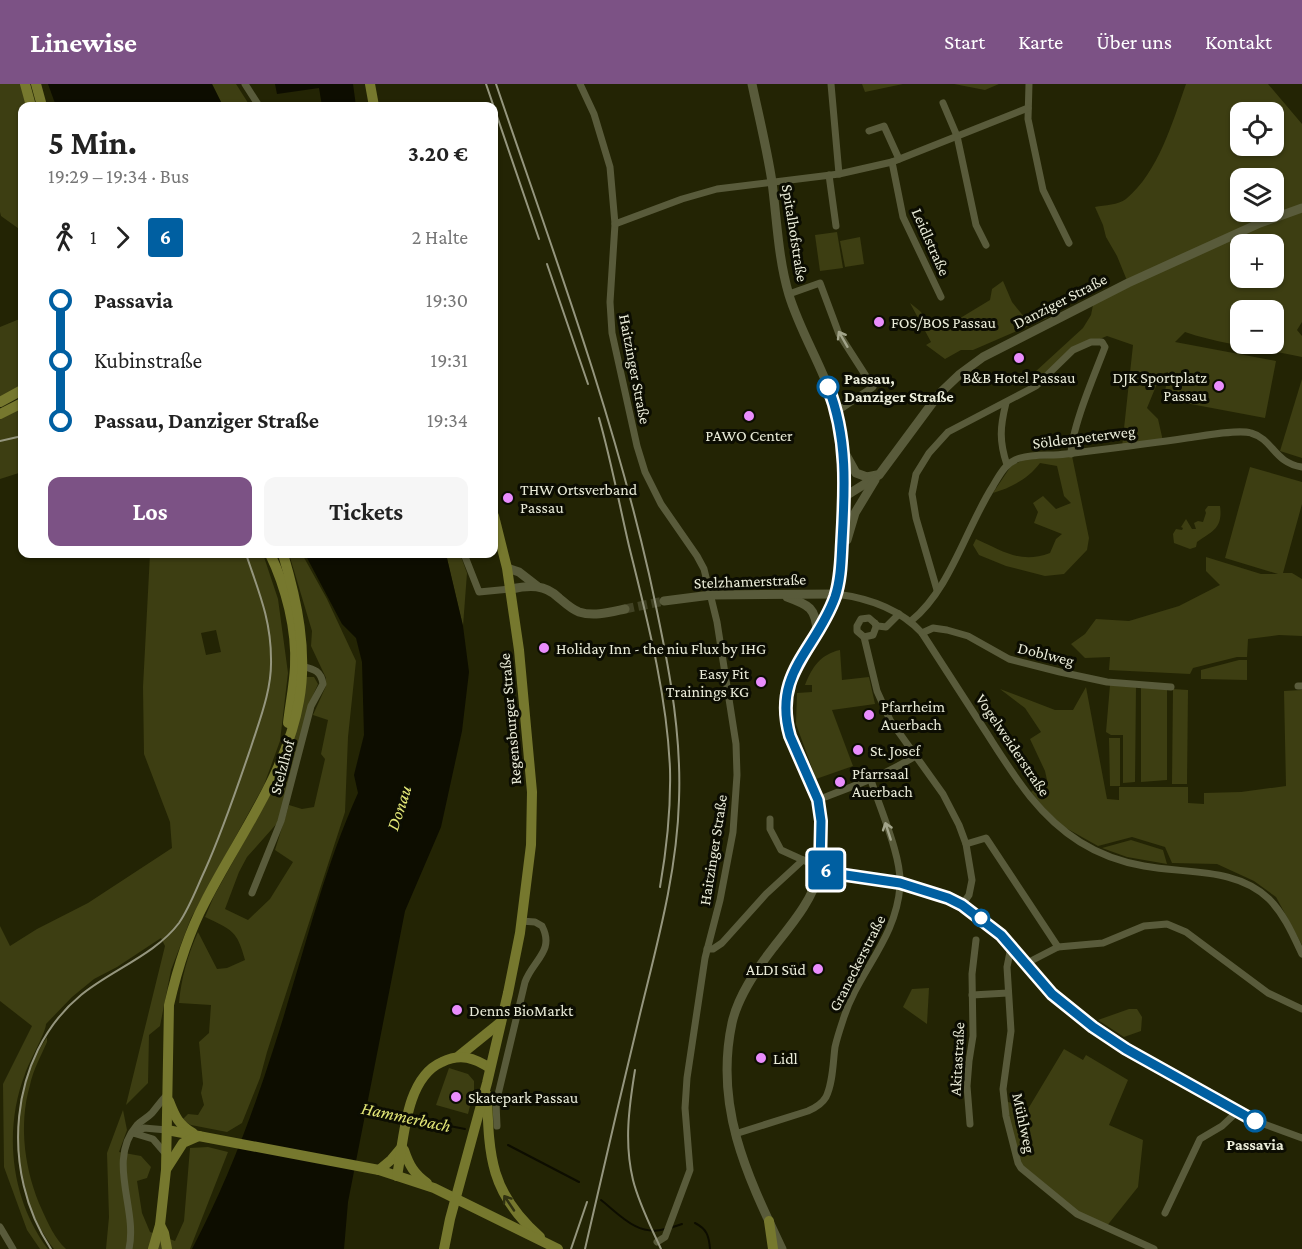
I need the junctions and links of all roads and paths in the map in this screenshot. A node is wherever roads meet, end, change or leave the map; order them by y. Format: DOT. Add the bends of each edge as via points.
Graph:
graph roads {
  1 [pos="25,84"];
  2 [pos="36,84"];
  3 [pos="245,84"];
  4 [pos="370,84"];
  5 [pos="580,84"];
  6 [pos="752,84"];
  7 [pos="831,84"];
  8 [pos="1029,84"];
  9 [pos="30,102"];
  10 [pos="41,102"];
  11 [pos="256,102"];
  12 [pos="373,102"];
  13 [pos="942,103"];
  14 [pos="1028,108"];
  15 [pos="869,131"];
  16 [pos="957,136"];
  17 [pos="895,160"];
  18 [pos="839,174"];
  19 [pos="829,175"];
  20 [pos="771,182"];
  21 [pos="1302,208"];
  22 [pos="615,224"];
  23 [pos="836,226"];
  24 [pos="1069,243"];
  25 [pos="986,245"];
  26 [pos="789,294"];
  27 [pos="941,297"];
  28 [pos="18,392"];
  29 [pos="0,402"];
  30 [pos="1006,403"];
  31 [pos="18,405"];
  32 [pos="836,412"];
  33 [pos="0,414"];
  34 [pos="842,438"];
  35 [pos="1071,454"];
  36 [pos="1006,465"];
  37 [pos="1302,467"];
  38 [pos="879,475"];
  39 [pos="844,497"];
  40 [pos="498,532"];
  41 [pos="279,558"];
  42 [pos="466,558"];
  43 [pos="507,568"];
  44 [pos="840,572"];
  45 [pos="537,586"];
  46 [pos="511,589"];
  47 [pos="937,590"];
  48 [pos="836,594"];
  49 [pos="711,595"];
  50 [pos="781,595"];
  51 [pos="664,601"];
  52 [pos="625,609"];
  53 [pos="899,614"];
  54 [pos="911,621"];
  55 [pos="875,623"];
  56 [pos="922,633"];
  57 [pos="817,635"];
  58 [pos="864,637"];
  59 [pos="299,666"];
  60 [pos="1171,687"];
  61 [pos="917,755"];
  62 [pos="871,780"];
  63 [pos="825,797"];
  64 [pos="770,819"];
  65 [pos="966,844"];
  66 [pos="803,860"];
  67 [pos="820,868"];
  68 [pos="900,883"];
  69 [pos="252,893"];
  70 [pos="962,905"];
  71 [pos="521,921"];
  72 [pos="976,940"];
  73 [pos="1011,947"];
  74 [pos="1058,947"];
  75 [pos="707,949"];
  76 [pos="1302,954"];
  77 [pos="1025,964"];
  78 [pos="1008,993"];
  79 [pos="972,995"];
  80 [pos="1302,1009"];
  81 [pos="501,1022"];
  82 [pos="459,1056"];
  83 [pos="490,1068"];
  84 [pos="487,1083"];
  85 [pos="167,1095"];
  86 [pos="1239,1110"];
  87 [pos="970,1124"];
  88 [pos="497,1126"];
  89 [pos="166,1130"];
  90 [pos="133,1134"];
  91 [pos="735,1134"];
  92 [pos="199,1136"];
  93 [pos="1302,1138"];
  94 [pos="403,1145"];
  95 [pos="166,1155"];
  96 [pos="166,1170"];
  97 [pos="380,1170"];
  98 [pos="397,1176"];
  99 [pos="434,1188"];
  100 [pos="1165,1213"];
  101 [pos="769,1221"];
  102 [pos="160,1225"];
  103 [pos="0,1227"];
  104 [pos="657,1242"];
  105 [pos="1133,1245"];
  106 [pos="550,1248"];
  107 [pos="13,1249"];
  108 [pos="129,1249"];
  109 [pos="153,1249"];
  110 [pos="167,1249"];
  111 [pos="444,1249"];
  112 [pos="773,1249"];
  113 [pos="782,1249"];
  114 [pos="1154,1249"];
  1 -- 9 [label="main road"];
  2 -- 10 [label="main road"];
  3 -- 11 [label="street"];
  4 -- 12 [label="main road"];
  5 -- 22 [label="street, Haitzinger Straße" via="610,167"];
  6 -- 20 [label="street, Spitalhofstraße"];
  7 -- 18 [label="street"];
  8 -- 14 [label="street"];
  13 -- 16 [label="street"];
  14 -- 16 [label="street"];
  14 -- 24 [label="street" via="1043,190"];
  15 -- 17 [label="street, Leidlstraße" via="884,126"];
  16 -- 17 [label="street"];
  16 -- 25 [label="street" via="976,225"];
  17 -- 18 [label="street"];
  17 -- 27 [label="street, Leidlstraße" via="903,217"];
  18 -- 19 [label="street"];
  19 -- 20 [label="street"];
  19 -- 23 [label="street"];
  20 -- 22 [label="street" via="717,189"];
  20 -- 26 [label="street, Spitalhofstraße"];
  21 -- 38 [label="street, Danziger Straße" via="1128,283 983,357 939,394"];
  22 -- 49 [label="street, Haitzinger Straße" via="612,333 637,446 658,497 697,556"];
  26 -- 32 [label="street, Spitalhofstraße"];
  32 -- 26 [label="street, one-way" via="873,387 839,334 819,283"];
  28 -- 29 [label="main road"];
  30 -- 35 [label="street" via="1035,386 1073,350 1102,342 1105,347"];
  30 -- 36 [label="street" via="1000,426"];
  30 -- 47 [label="street" via="948,432 916,474 912,494 916,518"];
  31 -- 33 [label="main road"];
  32 -- 34 [label="street, Spitalhofstraße"];
  34 -- 38 [label="street" via="856,473 867,477"];
  34 -- 39 [label="street, Spitalhofstraße"];
  35 -- 36 [label="street, Söldenpeterweg" via="1020,458"];
  35 -- 37 [label="street, Söldenpeterweg" via="1249,432 1263,438 1277,456 1292,466"];
  36 -- 47 [label="street"];
  38 -- 39 [label="street, Danziger Straße"];
  38 -- 44 [label="street" via="855,513"];
  39 -- 44 [label="street, Spitalhofstraße"];
  40 -- 43 [label="main road, Regensburger Straße"];
  41 -- 59 [label="main road" via="298,614"];
  42 -- 46 [label="street" via="479,592"];
  43 -- 45 [label="street"];
  43 -- 46 [label="main road, Regensburger Straße"];
  44 -- 48 [label="street, Spitalhofstraße"];
  45 -- 46 [label="street"];
  45 -- 52 [label="street" via="586,614"];
  46 -- 71 [label="main road, Regensburger Straße" via="532,792 531,845"];
  47 -- 54 [label="street"];
  48 -- 50 [label="street, Stelzhamerstraße"];
  48 -- 53 [label="street, Vogelweiderstraße" via="872,602"];
  48 -- 57 [label="street, Spitalhofstraße"];
  49 -- 50 [label="street, Stelzhamerstraße"];
  49 -- 51 [label="street, Stelzhamerstraße"];
  49 -- 75 [label="street, Haitzinger Straße" via="735,728 737,775 733,832"];
  50 -- 57 [label="street" via="809,606 816,618"];
  53 -- 54 [label="street, Vogelweiderstraße"];
  53 -- 55 [label="street" via="886,627"];
  54 -- 56 [label="street, Vogelweiderstraße"];
  55 -- 58 [label="street" via="873,635"];
  55 -- 58 [label="street" via="869,618 858,622 857,631"];
  56 -- 60 [label="street, Doblweg" via="933,628 947,630 968,636 1009,659 1060,672 1107,682"];
  56 -- 76 [label="street, Vogelweiderstraße" via="1024,790 1053,822 1113,858 1144,866 1223,875 1248,885 1276,907"];
  57 -- 67 [label="street, Spitalhofstraße" via="793,671 785,706 790,736 818,800"];
  58 -- 61 [label="street" via="882,705 903,742"];
  59 -- 69 [label="street, Stelzlhof" via="320,673 322,684 311,706 278,831"];
  59 -- 85 [label="main road" via="299,702 284,753 271,784 204,904 175,978 169,1005"];
  61 -- 62 [label="street"];
  61 -- 65 [label="street" via="944,794"];
  62 -- 63 [label="street"];
  68 -- 62 [label="street, Graneckerstraße, one-way" via="896,855"];
  64 -- 66 [label="street" via="770,829 781,850"];
  65 -- 70 [label="street" via="972,880"];
  65 -- 74 [label="street" via="986,838"];
  66 -- 67 [label="street"];
  66 -- 75 [label="street" via="722,943"];
  67 -- 68 [label="street"];
  67 -- 91 [label="street, Spitalhofstraße" via="803,907 754,974 738,1006 726,1078"];
  68 -- 70 [label="street"];
  68 -- 91 [label="street, Graneckerstraße" via="897,912 888,934 843,1018 826,1096 808,1111"];
  70 -- 73 [label="street"];
  71 -- 81 [label="main road, Regensburger Straße"];
  71 -- 88 [label="street" via="542,926 547,942 525,982 496,1103"];
  72 -- 79 [label="street, Akitastraße"];
  73 -- 77 [label="street"];
  73 -- 78 [label="street, Mühlweg"];
  74 -- 77 [label="street"];
  74 -- 80 [label="street" via="1102,943 1144,926 1167,924 1186,932 1268,993"];
  75 -- 104 [label="street, Haitzinger Straße" via="687,1078 690,1170 665,1237"];
  77 -- 86 [label="street" via="1052,994 1103,1034"];
  78 -- 79 [label="street"];
  78 -- 105 [label="street, Mühlweg" via="1011,1031 1003,1089 1018,1163 1077,1214"];
  79 -- 87 [label="street, Akitastraße" via="973,1036 967,1086"];
  81 -- 82 [label="main road"];
  81 -- 83 [label="main road, Regensburger Straße"];
  82 -- 83 [label="main road" via="477,1059"];
  82 -- 94 [label="main road" via="429,1069 419,1080"];
  83 -- 84 [label="main road, Regensburger Straße"];
  106 -- 84 [label="main road, one-way" via="514,1210 499,1184 488,1144"];
  84 -- 111 [label="main road, Regensburger Straße"];
  85 -- 89 [label="main road"];
  85 -- 90 [label="street"];
  85 -- 92 [label="main road" via="182,1126"];
  86 -- 93 [label="street" via="1256,1121"];
  86 -- 100 [label="street" via="1200,1139"];
  89 -- 90 [label="street" via="144,1128"];
  89 -- 92 [label="main road"];
  89 -- 95 [label="main road"];
  90 -- 95 [label="street" via="153,1138"];
  90 -- 108 [label="street" via="123,1157 130,1217"];
  91 -- 101 [label="street, Spitalhofstraße"];
  92 -- 96 [label="main road" via="183,1143"];
  92 -- 97 [label="main road"];
  94 -- 97 [label="main road"];
  94 -- 98 [label="main road"];
  94 -- 99 [label="main road" via="408,1164"];
  95 -- 96 [label="main road"];
  96 -- 102 [label="main road"];
  97 -- 98 [label="main road"];
  98 -- 99 [label="main road"];
  99 -- 106 [label="main road"];
  101 -- 112 [label="main road"];
  101 -- 113 [label="street, Spitalhofstraße"];
  102 -- 109 [label="main road"];
  102 -- 110 [label="main road"];
  103 -- 107 [label="street"];
  105 -- 114 [label="street, Mühlweg"];
}
